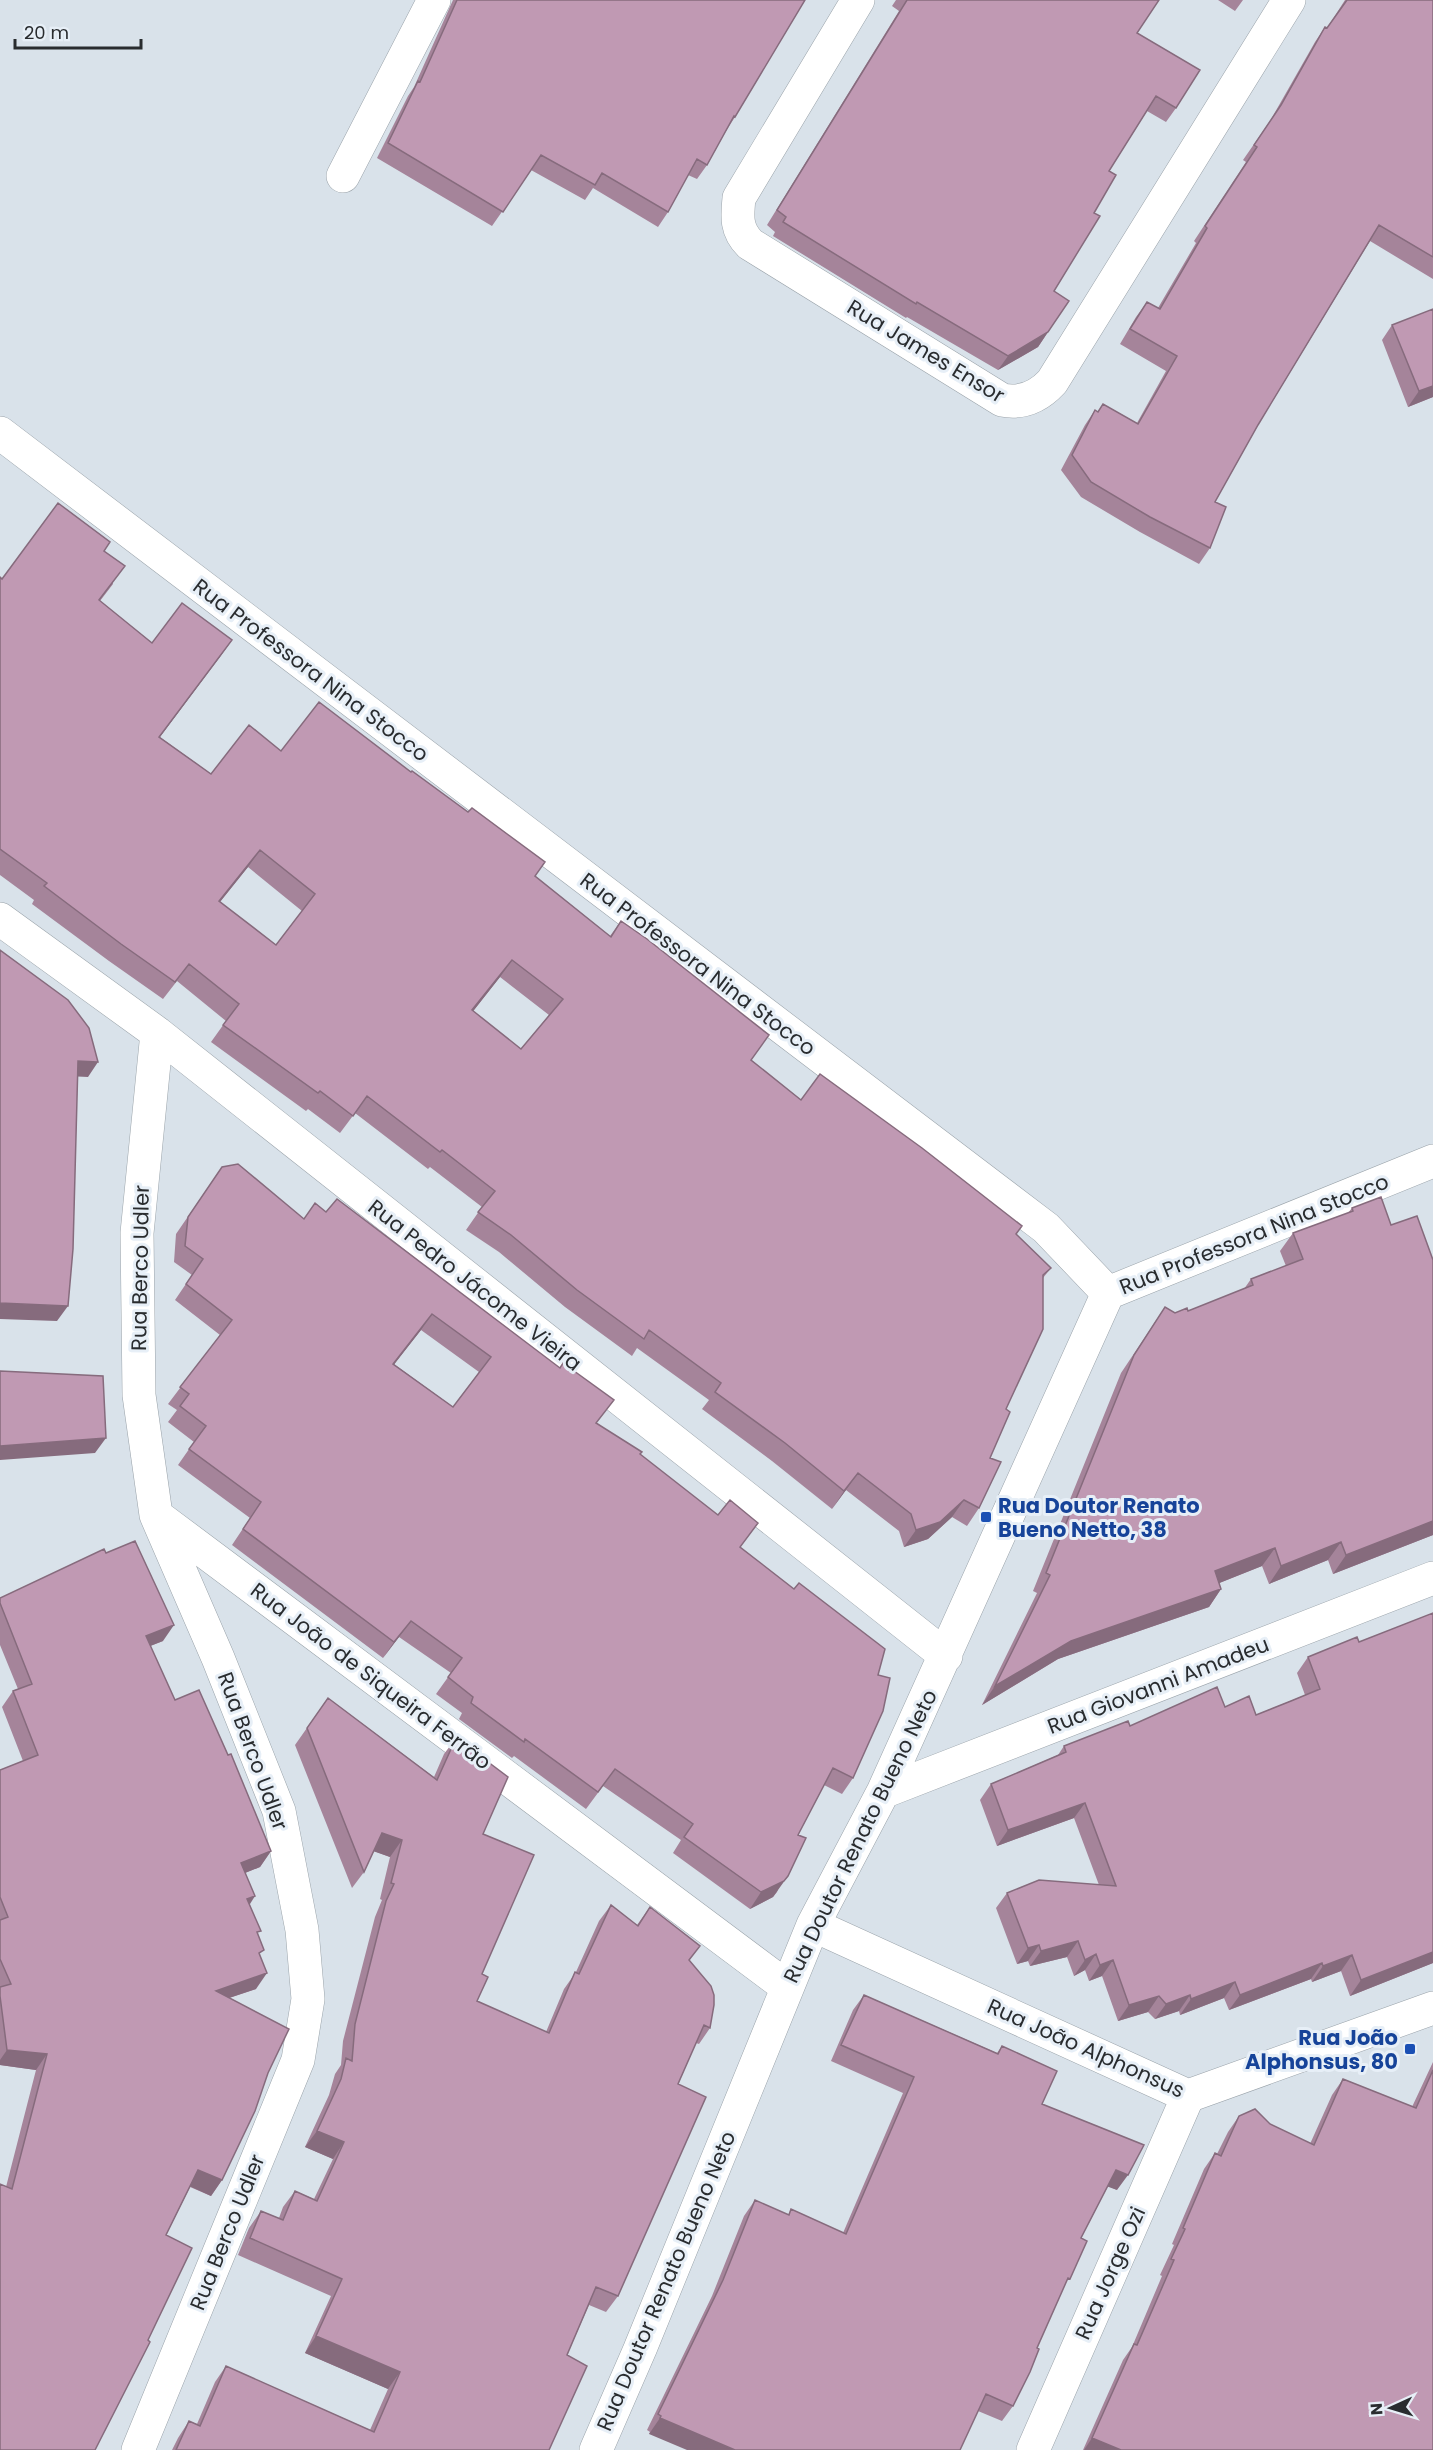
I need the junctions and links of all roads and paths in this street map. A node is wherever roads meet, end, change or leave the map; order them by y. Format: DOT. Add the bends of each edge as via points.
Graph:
graph roads {
  1 [pos="434,0"];
  2 [pos="858,0"];
  3 [pos="1289,0"];
  4 [pos="343,176"];
  5 [pos="0,433"];
  6 [pos="0,919"];
  7 [pos="157,1033"];
  8 [pos="1433,1161"];
  9 [pos="1108,1293"];
  10 [pos="156,1515"];
  11 [pos="1433,1578"];
  12 [pos="946,1656"];
  13 [pos="883,1792"];
  14 [pos="813,1925"];
  15 [pos="787,1987"];
  16 [pos="1433,2008"];
  17 [pos="1188,2096"];
  18 [pos="138,2450"];
  19 [pos="596,2450"];
  20 [pos="1034,2450"];
  1 -- 4 [label="street"];
  2 -- 3 [label="street, Rua James Ensor" via="739,198 737,220 742,236 1002,400 1016,402 1037,396 1052,382"];
  5 -- 9 [label="street, Rua Professora Nina Stocco" via="1046,1228"];
  6 -- 7 [label="street, Rua Pedro Jácome Vieira"];
  7 -- 10 [label="street, Rua Berco Udler" via="137,1233 138,1395"];
  7 -- 12 [label="street, Rua Pedro Jácome Vieira"];
  8 -- 9 [label="street, Rua Professora Nina Stocco"];
  9 -- 12 [label="street, Rua Doutor Renato Bueno Neto"];
  10 -- 15 [label="street, Rua João de Siqueira Ferrão"];
  10 -- 18 [label="street, Rua Berco Udler" via="279,1811 303,1930 308,1999 298,2060"];
  11 -- 13 [label="street, Rua Giovanni Amadeu"];
  12 -- 13 [label="street, Rua Doutor Renato Bueno Neto"];
  13 -- 14 [label="street, Rua Doutor Renato Bueno Neto"];
  14 -- 15 [label="street, Rua Doutor Renato Bueno Neto"];
  14 -- 17 [label="street, Rua João Alphonsus"];
  15 -- 19 [label="street, Rua Doutor Renato Bueno Neto"];
  16 -- 17 [label="street, Rua João Alphonsus"];
  17 -- 20 [label="street, Rua Jorge Ozi"];
}
